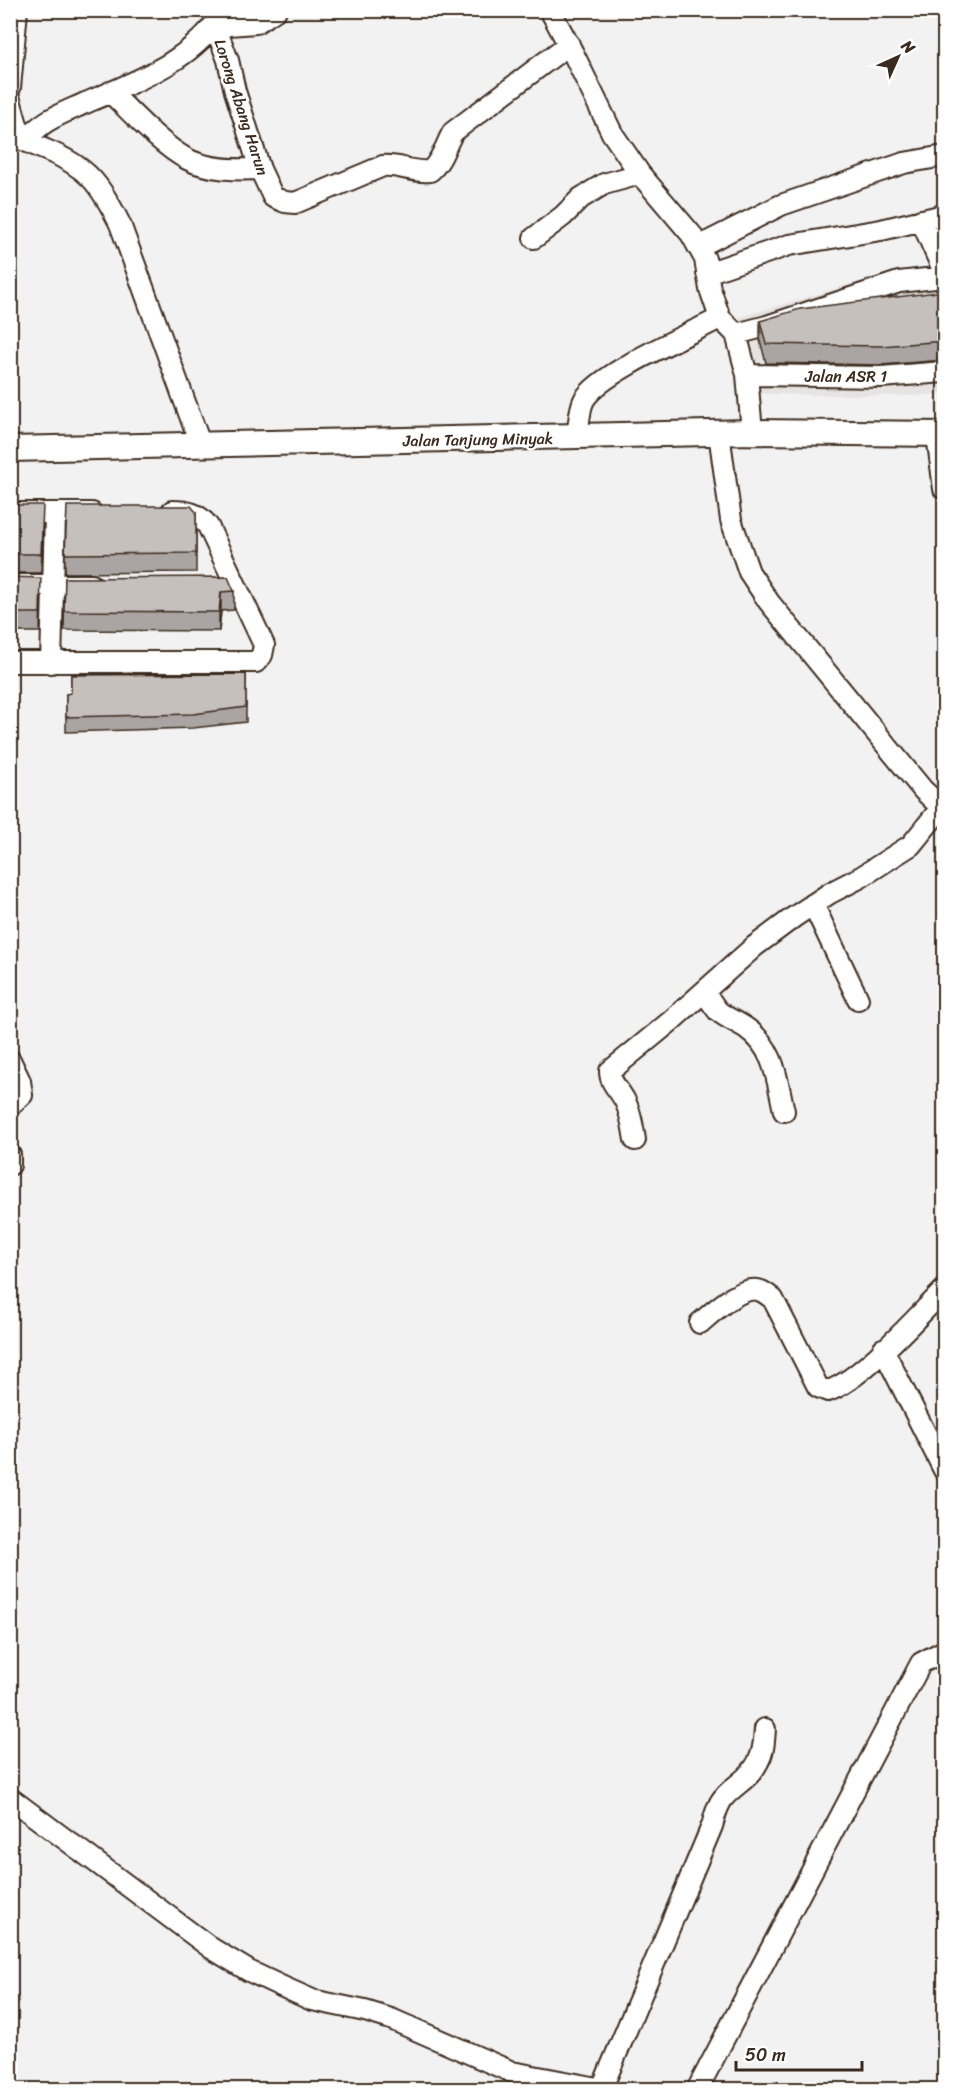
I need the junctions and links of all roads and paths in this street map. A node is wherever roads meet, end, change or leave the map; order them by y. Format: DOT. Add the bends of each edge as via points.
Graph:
graph roads {
  1 [pos="17,10"];
  2 [pos="276,10"];
  3 [pos="550,10"];
  4 [pos="219,18"];
  5 [pos="569,44"];
  6 [pos="10,88"];
  7 [pos="110,92"];
  8 [pos="10,100"];
  9 [pos="19,139"];
  10 [pos="945,156"];
  11 [pos="260,170"];
  12 [pos="640,174"];
  13 [pos="945,215"];
  14 [pos="921,220"];
  15 [pos="534,238"];
  16 [pos="698,247"];
  17 [pos="945,272"];
  18 [pos="707,273"];
  19 [pos="945,277"];
  20 [pos="720,318"];
  21 [pos="736,334"];
  22 [pos="945,372"];
  23 [pos="747,375"];
  24 [pos="752,432"];
  25 [pos="719,433"];
  26 [pos="941,434"];
  27 [pos="577,437"];
  28 [pos="201,446"];
  29 [pos="10,449"];
  30 [pos="944,484"];
  31 [pos="154,512"];
  32 [pos="10,513"];
  33 [pos="110,513"];
  34 [pos="54,514"];
  35 [pos="213,584"];
  36 [pos="236,584"];
  37 [pos="10,585"];
  38 [pos="110,585"];
  39 [pos="53,586"];
  40 [pos="10,662"];
  41 [pos="51,663"];
  42 [pos="943,809"];
  43 [pos="813,904"];
  44 [pos="704,992"];
  45 [pos="858,999"];
  46 [pos="10,1060"];
  47 [pos="10,1106"];
  48 [pos="784,1111"];
  49 [pos="635,1140"];
  50 [pos="10,1155"];
  51 [pos="10,1166"];
  52 [pos="945,1290"];
  53 [pos="700,1323"];
  54 [pos="884,1349"];
  55 [pos="945,1470"];
  56 [pos="945,1651"];
  57 [pos="765,1729"];
  58 [pos="10,1798"];
  59 [pos="605,2089"];
  60 [pos="697,2090"];
  1 -- 6 [label="street"];
  2 -- 4 [label="street" via="256,23 237,26"];
  3 -- 5 [label="street"];
  4 -- 7 [label="street, Lorong Abang Harun" via="183,55"];
  4 -- 11 [label="street, Lorong Abang Harun"];
  5 -- 11 [label="street, Lorong Abang Harun" via="453,132 442,158 430,171 383,166 295,202 285,202 273,196"];
  5 -- 12 [label="street" via="612,133"];
  7 -- 9 [label="street, Lorong Abang Harun" via="53,118"];
  7 -- 11 [label="street" via="187,159 207,166"];
  8 -- 9 [label="street"];
  9 -- 28 [label="street" via="76,164 106,196 120,224"];
  10 -- 16 [label="street" via="904,163 781,205"];
  12 -- 15 [label="street" via="604,184"];
  12 -- 16 [label="street"];
  13 -- 14 [label="street"];
  14 -- 17 [label="street"];
  14 -- 18 [label="street" via="789,245"];
  16 -- 18 [label="street"];
  18 -- 20 [label="street"];
  19 -- 21 [label="street" via="899,282"];
  20 -- 21 [label="street"];
  20 -- 27 [label="street" via="626,366 595,387 583,401"];
  21 -- 23 [label="street"];
  22 -- 23 [label="street, Jalan ASR 1" via="880,377"];
  23 -- 24 [label="street"];
  24 -- 25 [label="main road, Jalan Tanjung Minyak"];
  24 -- 26 [label="main road, Jalan Tanjung Minyak"];
  25 -- 27 [label="main road, Jalan Tanjung Minyak"];
  25 -- 42 [label="street" via="731,520 749,572 769,602 923,790"];
  26 -- 30 [label="street"];
  27 -- 28 [label="main road, Jalan Tanjung Minyak"];
  28 -- 29 [label="main road, Jalan Tanjung Minyak"];
  31 -- 36 [label="street" via="187,511 200,516"];
  32 -- 34 [label="street"];
  33 -- 34 [label="street"];
  34 -- 39 [label="street"];
  35 -- 36 [label="street"];
  36 -- 41 [label="street" via="264,645 256,662"];
  37 -- 39 [label="street"];
  38 -- 39 [label="street"];
  39 -- 41 [label="street"];
  40 -- 41 [label="street"];
  42 -- 43 [label="street" via="911,845"];
  43 -- 44 [label="street" via="755,946"];
  43 -- 45 [label="street"];
  44 -- 48 [label="street" via="719,1012 746,1028 770,1054"];
  44 -- 49 [label="street" via="610,1071 610,1079 625,1101"];
  46 -- 47 [label="street" via="22,1095"];
  50 -- 51 [label="street"];
  52 -- 54 [label="street"];
  53 -- 54 [label="street" via="737,1295 760,1290 773,1299 818,1387 828,1391 838,1388"];
  54 -- 55 [label="street"];
  56 -- 60 [label="street" via="921,1663"];
  57 -- 59 [label="street" via="758,1764 717,1808"];
  58 -- 59 [label="street" via="211,1948 249,1971 312,2000 391,2019 512,2072"];
}
